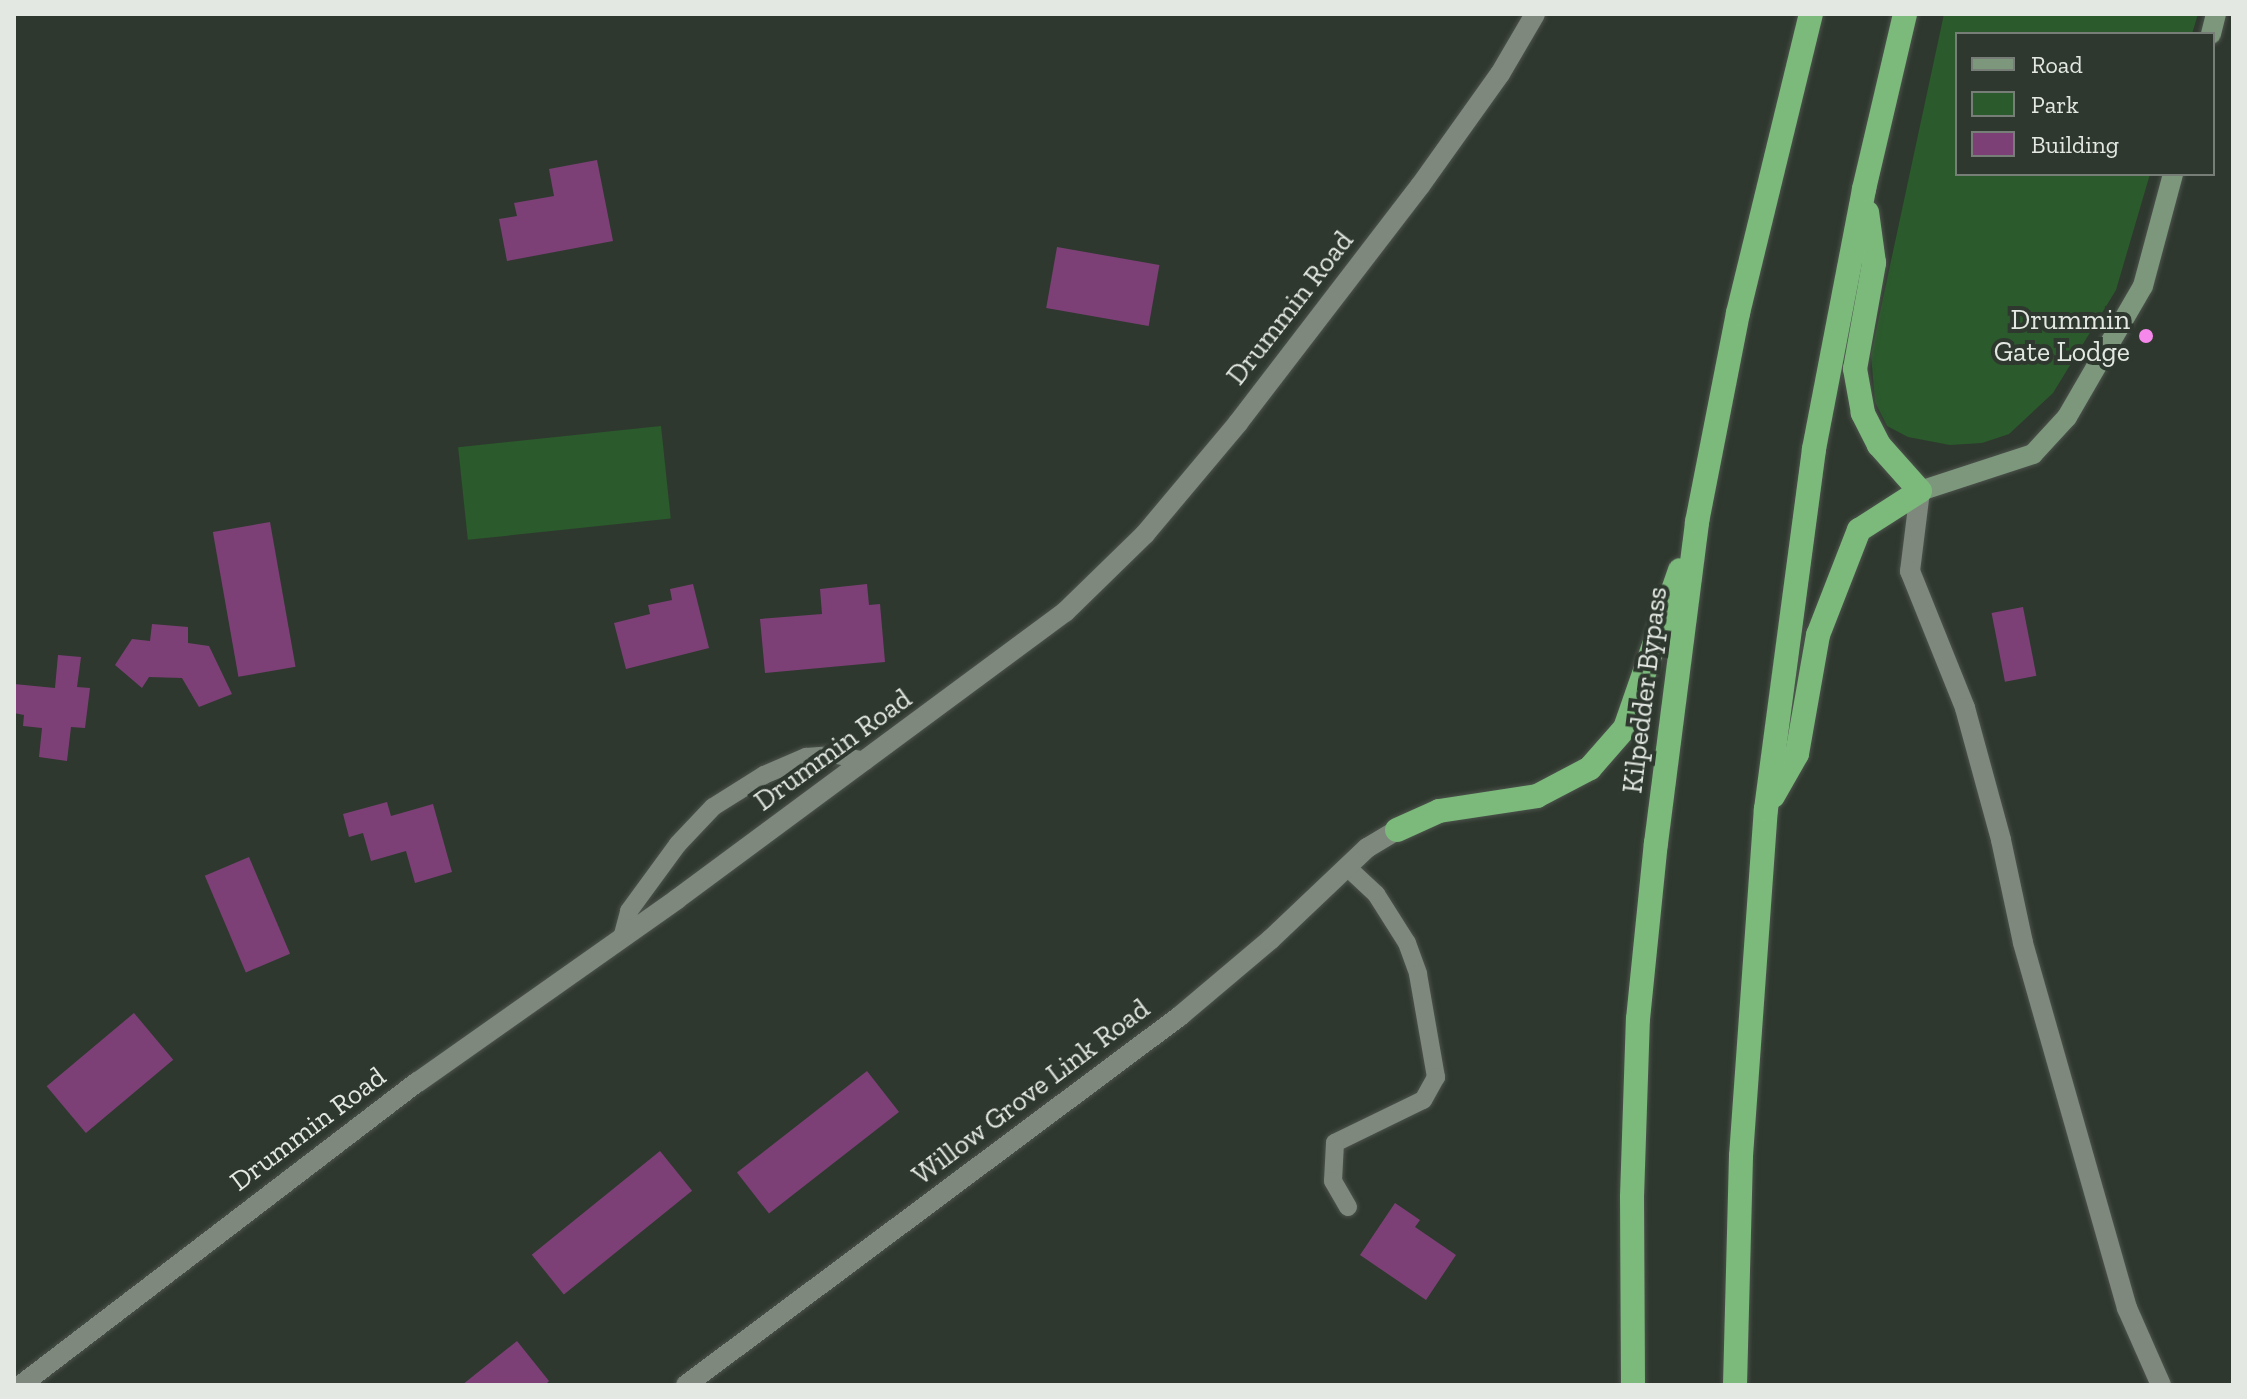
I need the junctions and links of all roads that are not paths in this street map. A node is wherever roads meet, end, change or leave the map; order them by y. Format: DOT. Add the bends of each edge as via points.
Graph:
graph roads {
  1 [pos="1535,14"];
  2 [pos="1811,14"];
  3 [pos="1905,14"];
  4 [pos="2172,176"];
  5 [pos="1864,189"];
  6 [pos="1920,491"];
  7 [pos="1697,522"];
  8 [pos="865,761"];
  9 [pos="1766,809"];
  10 [pos="1397,830"];
  11 [pos="1347,867"];
  12 [pos="622,938"];
  13 [pos="1348,1207"];
  14 [pos="21,1385"];
  15 [pos="686,1385"];
  16 [pos="1633,1385"];
  17 [pos="1735,1385"];
  18 [pos="2161,1385"];
  1 -- 8 [label="street, Drummin Road" via="1500,74 1420,186 1238,423 1145,534 1065,612"];
  2 -- 7 [label="highway, Kilpedder Bypass" via="1738,313"];
  3 -- 5 [label="highway"];
  4 -- 6 [label="main road" via="2143,286 2067,417 2033,454"];
  5 -- 6 [label="highway" via="1874,263 1855,369 1863,413 1879,445"];
  5 -- 9 [label="highway" via="1814,449"];
  6 -- 9 [label="highway" via="1859,530 1818,635 1797,754"];
  6 -- 18 [label="street" via="1910,571 1965,708 2023,943 2127,1308"];
  7 -- 10 [label="highway" via="1625,728 1590,768 1537,796 1439,811"];
  7 -- 16 [label="highway, Kilpedder Bypass" via="1638,1019"];
  8 -- 12 [label="street, Drummin Road"];
  8 -- 12 [label="lane" via="837,755 806,757 764,775 713,807 629,911"];
  9 -- 17 [label="highway" via="1741,1156"];
  10 -- 11 [label="street, Willow Grove Link Road"];
  11 -- 13 [label="lane" via="1376,894 1407,943 1418,974 1436,1077 1423,1100 1335,1143 1333,1181"];
  11 -- 15 [label="street, Willow Grove Link Road" via="1180,1016"];
  12 -- 14 [label="street, Drummin Road" via="418,1082"];
}
